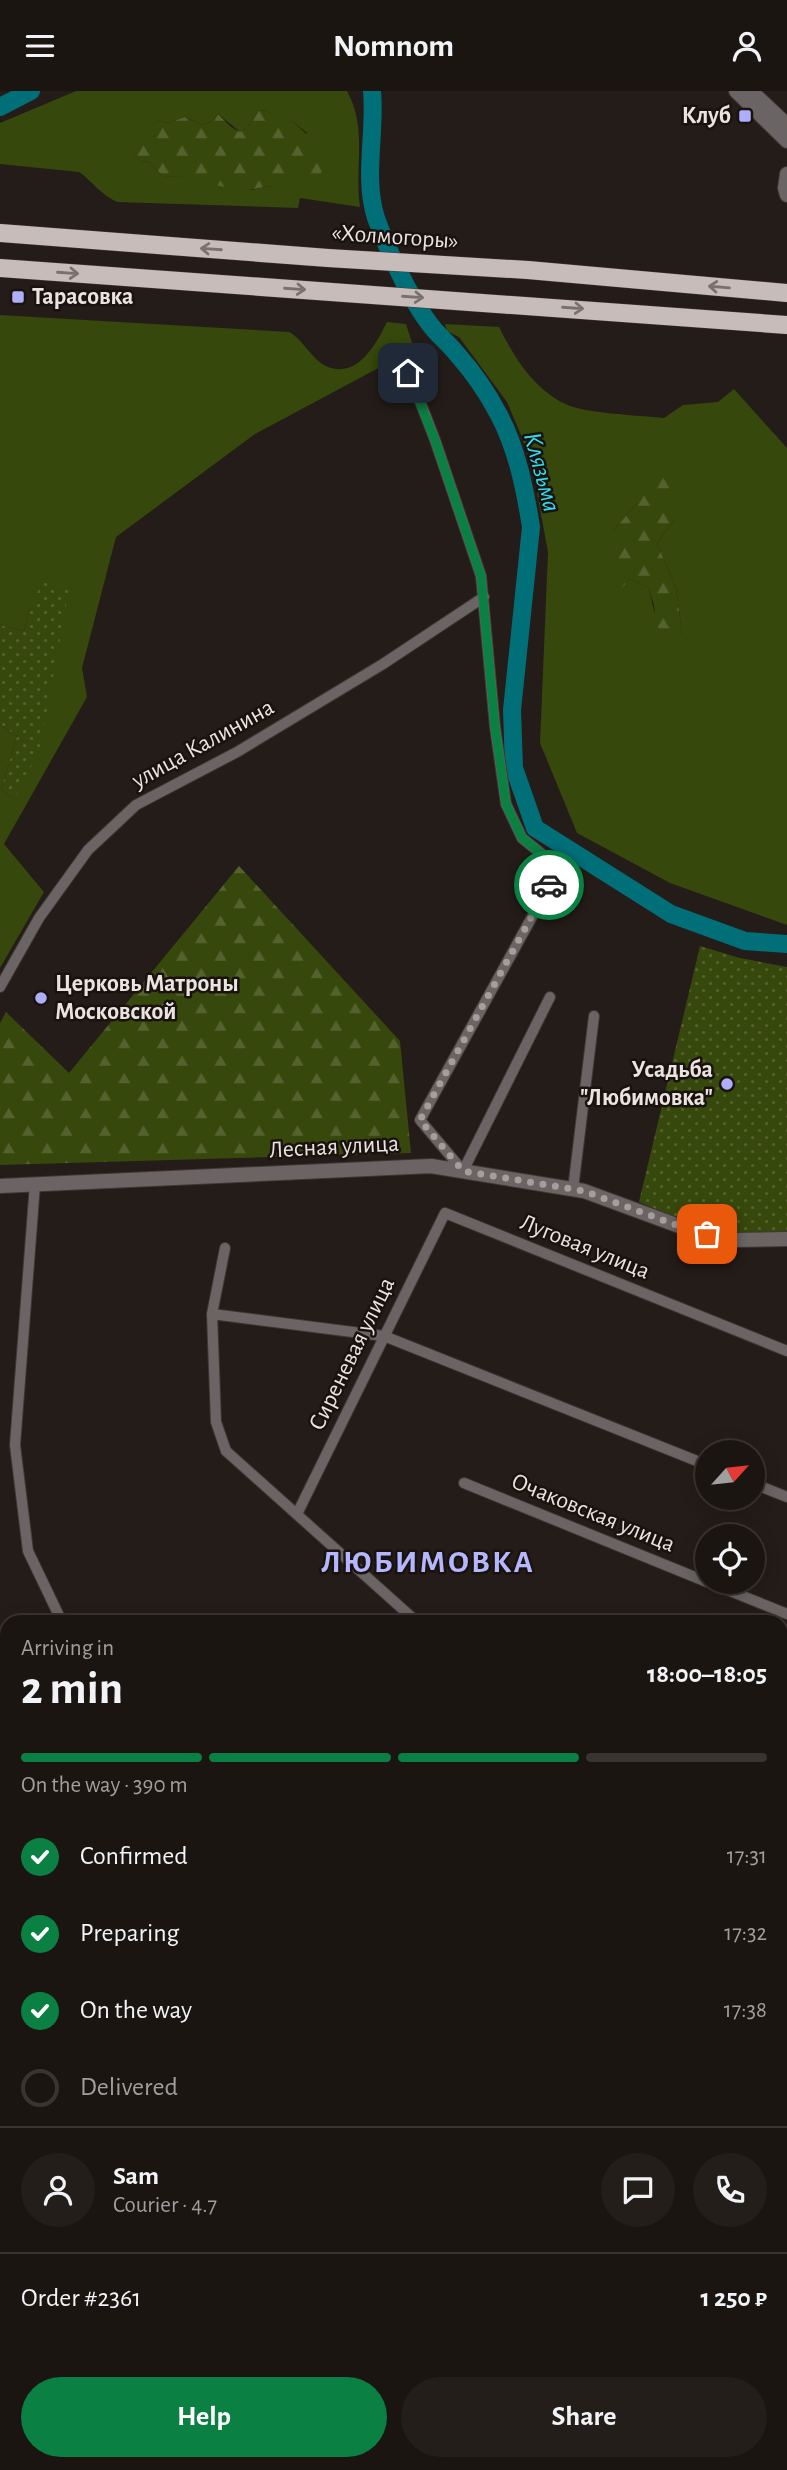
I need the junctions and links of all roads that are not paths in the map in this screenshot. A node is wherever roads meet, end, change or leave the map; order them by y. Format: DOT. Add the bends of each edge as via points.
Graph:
graph roads {
  1 [pos="736,91"];
  2 [pos="751,91"];
  3 [pos="787,125"];
  4 [pos="787,141"];
  5 [pos="787,174"];
  6 [pos="787,195"];
  7 [pos="0,233"];
  8 [pos="0,268"];
  9 [pos="787,293"];
  10 [pos="787,325"];
  11 [pos="408,373"];
  12 [pos="484,597"];
  13 [pos="0,987"];
  14 [pos="550,997"];
  15 [pos="594,1016"];
  16 [pos="463,1171"];
  17 [pos="35,1184"];
  18 [pos="0,1186"];
  19 [pos="573,1189"];
  20 [pos="445,1213"];
  21 [pos="787,1239"];
  22 [pos="225,1248"];
  23 [pos="212,1314"];
  24 [pos="384,1336"];
  25 [pos="787,1351"];
  26 [pos="695,1460"];
  27 [pos="464,1483"];
  28 [pos="765,1488"];
  29 [pos="787,1497"];
  30 [pos="297,1514"];
  31 [pos="695,1577"];
  32 [pos="738,1594"];
  33 [pos="787,1614"];
  34 [pos="59,1615"];
  35 [pos="409,1615"];
  1 -- 4 [label="street"];
  2 -- 3 [label="street"];
  5 -- 6 [label="street"];
  9 -- 7 [label="highway, «Холмогоры», one-way"];
  8 -- 10 [label="highway, one-way"];
  11 -- 12 [label="street" via="435,440"];
  12 -- 13 [label="street, улица Калинина" via="237,752 136,805 88,850 39,918"];
  12 -- 16 [label="street" via="506,804 522,838 559,868 420,1120"];
  14 -- 16 [label="street"];
  15 -- 19 [label="street"];
  16 -- 17 [label="street, Лесная улица" via="431,1165"];
  16 -- 19 [label="street, Лесная улица"];
  17 -- 18 [label="street, Лесная улица"];
  17 -- 34 [label="street" via="15,1445 28,1551"];
  19 -- 21 [label="street, Лесная улица" via="690,1230 733,1240"];
  20 -- 24 [label="street, Сиреневая улица"];
  20 -- 25 [label="street, Луговая улица"];
  22 -- 23 [label="street"];
  23 -- 24 [label="street"];
  23 -- 30 [label="street" via="216,1422 226,1451"];
  24 -- 26 [label="street"];
  24 -- 30 [label="street, Сиреневая улица"];
  27 -- 31 [label="street, Очаковская улица"];
  28 -- 29 [label="street"];
  30 -- 35 [label="street"];
  32 -- 33 [label="street, Очаковская улица"];
}
